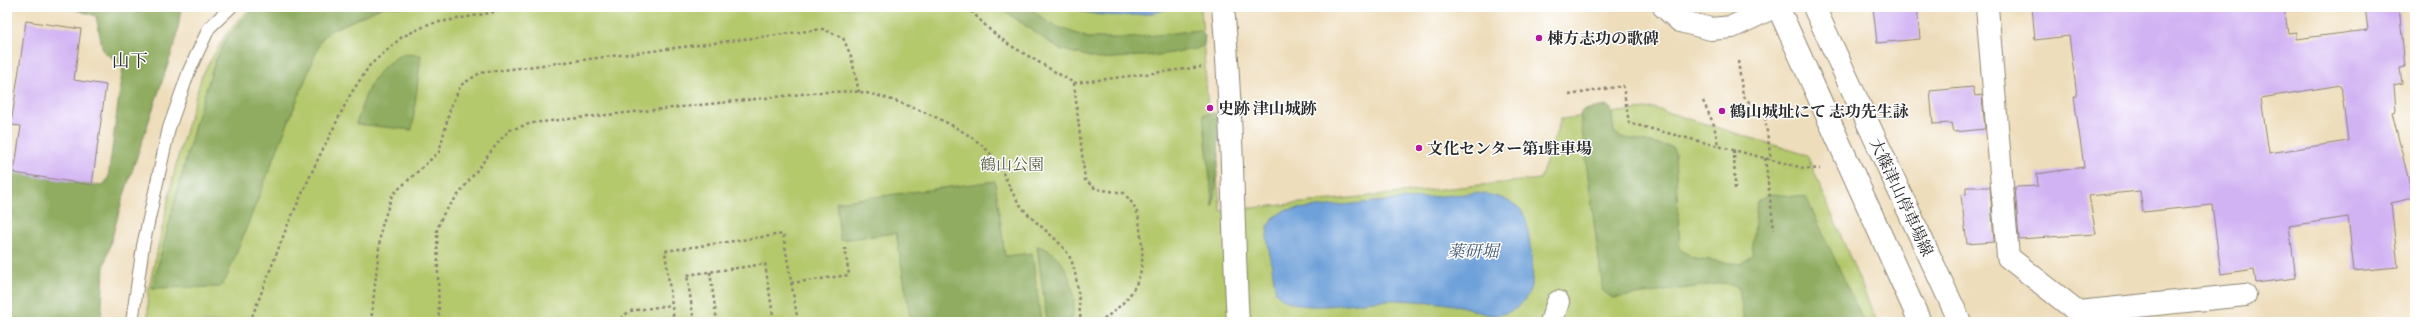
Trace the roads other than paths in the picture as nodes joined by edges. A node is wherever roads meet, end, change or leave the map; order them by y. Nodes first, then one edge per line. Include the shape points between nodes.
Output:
1 (231, 7) edge
2 (1223, 7) edge
3 (1664, 7) edge
4 (1774, 7) edge
5 (1778, 7) edge
6 (1814, 7) edge
7 (1987, 7) edge
8 (2245, 295) dead end
9 (2078, 317) edge
10 (132, 322) edge
11 (1238, 322) edge
12 (1920, 322) edge
13 (1960, 322) edge

1 - 10 lane via 209,28 189,71 169,128 143,246
2 - 11 street via 1232,112 1233,236
3 - 4 street via 1680,21 1711,28 1732,27
5 - 12 street
6 - 13 street, 大篠津山停車場線
7 - 9 street via 2008,258
8 - 9 street

